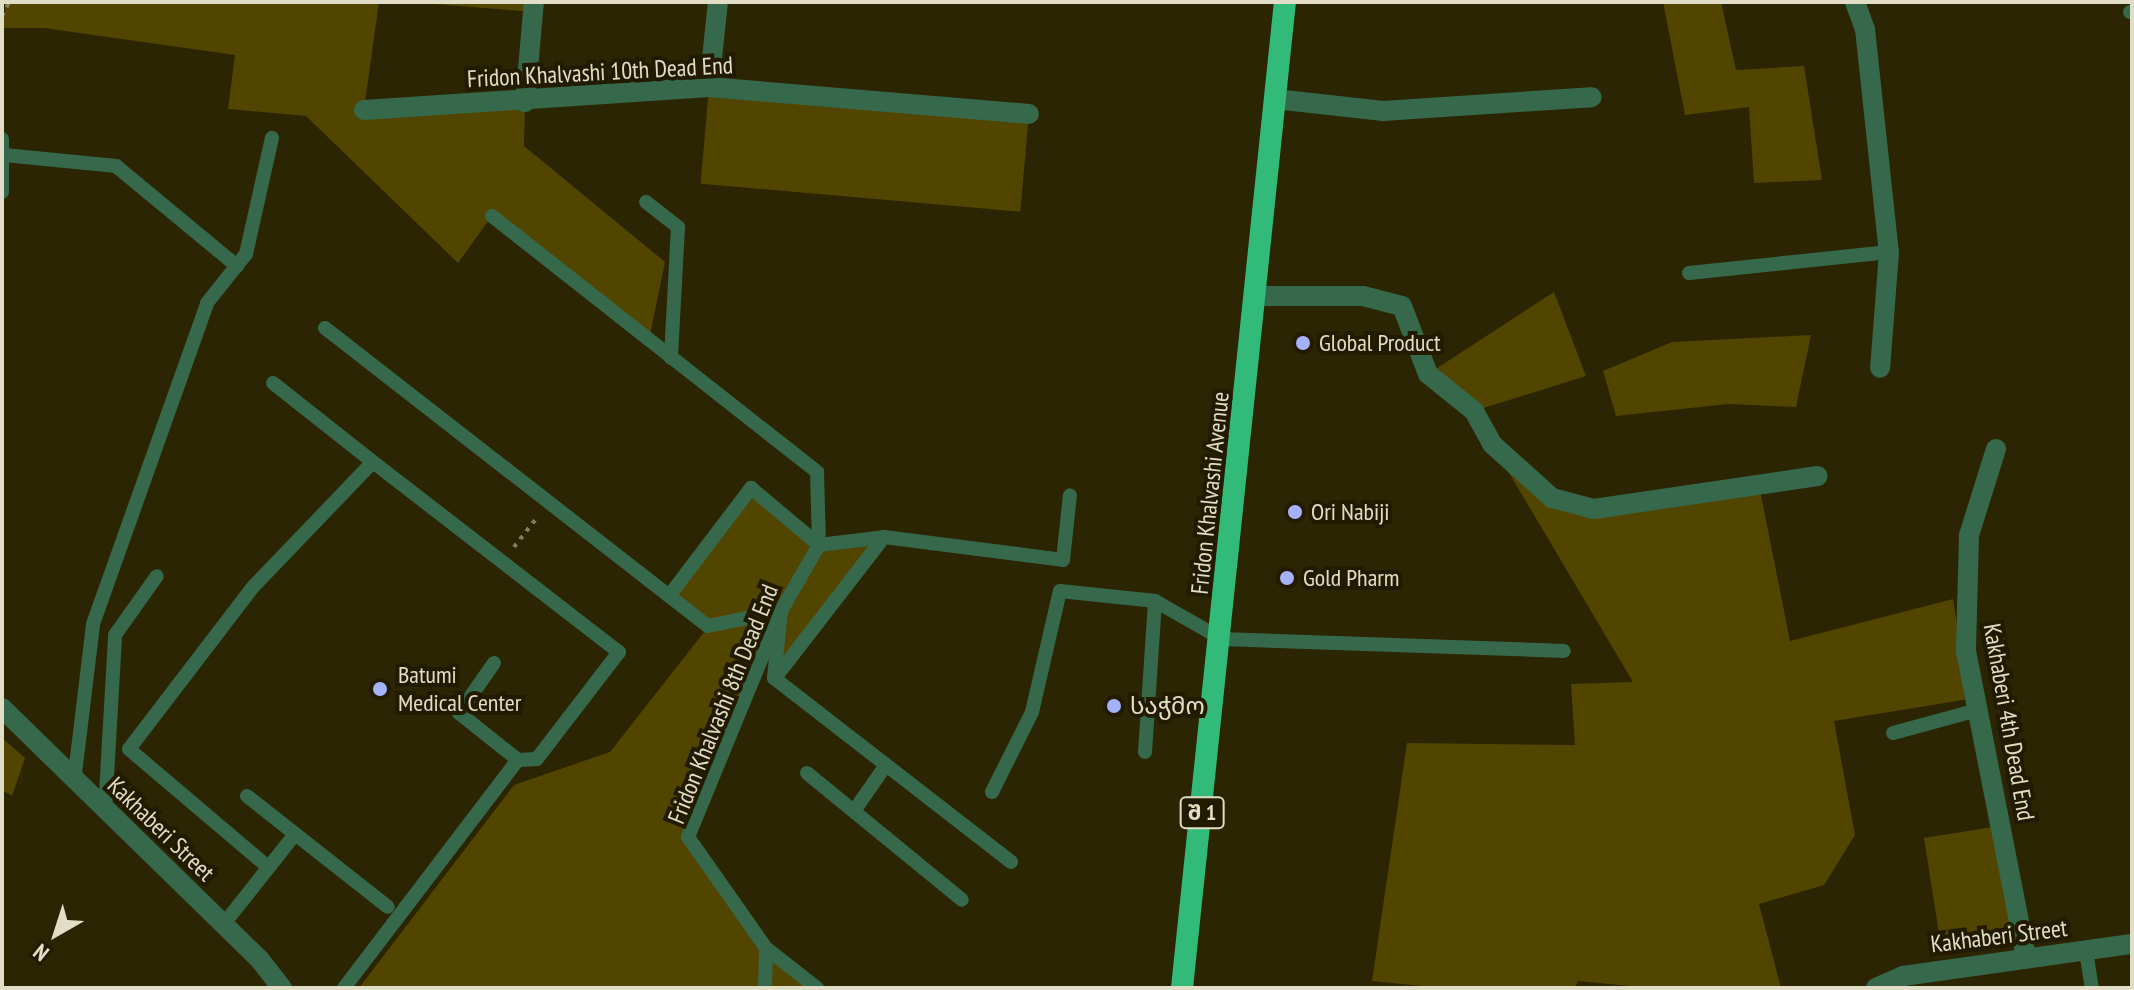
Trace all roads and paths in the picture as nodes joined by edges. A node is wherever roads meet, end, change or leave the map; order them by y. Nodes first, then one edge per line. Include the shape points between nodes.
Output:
1 (9, 2) edge
2 (534, 2) edge
3 (718, 2) edge
4 (1285, 2) edge
5 (1855, 2) edge
6 (2, 16) edge
7 (709, 87) junction
8 (1592, 97) dead end
9 (1275, 99) junction
10 (525, 102) junction
11 (364, 110) dead end
12 (1029, 114) dead end
13 (272, 138) dead end
14 (2, 139) edge
15 (4, 155) junction
16 (2, 192) edge
17 (646, 202) dead end
18 (492, 216) dead end
19 (1889, 252) junction
20 (237, 266) junction
21 (1689, 273) dead end
22 (1255, 296) junction
23 (325, 328) dead end
24 (671, 358) junction
25 (1880, 368) dead end
26 (273, 383) dead end
27 (1996, 449) dead end
28 (373, 462) junction
29 (1818, 476) dead end
30 (1070, 495) dead end
31 (549, 502) junction
32 (884, 537) junction
33 (819, 545) junction
34 (503, 562) junction
35 (157, 576) dead end
36 (669, 596) junction
37 (1155, 601) junction
38 (781, 611) junction
39 (1222, 639) junction
40 (1564, 651) dead end
41 (494, 663) dead end
42 (774, 678) junction
43 (2, 708) edge
44 (1978, 710) junction
45 (1893, 733) dead end
46 (1145, 752) dead end
47 (518, 760) junction
48 (886, 765) junction
49 (807, 773) dead end
50 (74, 782) junction
51 (992, 792) dead end
52 (247, 796) dead end
53 (105, 811) junction
54 (854, 811) junction
55 (295, 834) junction
56 (1011, 862) dead end
57 (268, 867) junction
58 (962, 900) dead end
59 (388, 907) dead end
60 (223, 925) junction
61 (2132, 944) edge
62 (766, 948) junction
63 (2086, 951) junction
64 (2026, 957) junction
65 (1904, 982) edge
66 (282, 988) edge
67 (344, 988) edge
68 (765, 988) edge
69 (817, 988) edge
70 (1182, 988) edge
71 (1876, 988) edge
72 (2092, 988) edge

1 - 6 path
2 - 10 street
3 - 7 street
4 - 9 highway, Fridon Khalvashi Avenue / შ 1
5 - 19 street via 1865,29
7 - 10 street, Fridon Khalvashi 10th Dead End
7 - 12 street, Fridon Khalvashi 10th Dead End
8 - 9 street via 1383,111
9 - 22 highway, Fridon Khalvashi Avenue / შ 1
10 - 11 street, Fridon Khalvashi 10th Dead End
13 - 20 lane via 246,254
14 - 15 lane
15 - 16 lane
15 - 20 lane via 116,166
17 - 24 lane via 678,227
18 - 24 lane
19 - 21 lane
19 - 25 street
20 - 50 lane via 207,303 93,624
22 - 29 street via 1363,296 1402,306 1428,374 1474,411 1492,444 1552,498 1594,509
22 - 39 highway, Fridon Khalvashi Avenue / შ 1
23 - 31 lane
24 - 33 lane via 817,472
26 - 28 lane
27 - 44 street, Kakhaberi 4th Dead End via 1969,535 1966,651
28 - 34 lane
28 - 57 lane via 253,587 129,749
30 - 32 lane via 1063,560
31 - 34 path
31 - 36 lane
32 - 33 lane
32 - 42 lane
33 - 36 lane via 751,488
33 - 38 lane, Fridon Khalvashi 8th Dead End
34 - 47 lane via 619,652 537,759
35 - 53 lane via 115,635
36 - 38 lane via 708,626
37 - 39 lane
37 - 46 lane
37 - 51 lane via 1060,591 1032,712
38 - 42 lane
38 - 62 lane, Fridon Khalvashi 8th Dead End via 688,837
39 - 40 lane
39 - 70 highway, Fridon Khalvashi Avenue / შ 1
41 - 47 lane via 459,713
42 - 48 lane
43 - 50 street, Kakhaberi Street
44 - 45 lane
44 - 64 street, Kakhaberi 4th Dead End
47 - 67 lane
48 - 54 lane
48 - 56 lane
49 - 54 lane
50 - 53 street, Kakhaberi Street
52 - 55 lane
53 - 60 street, Kakhaberi Street
54 - 58 lane
55 - 57 lane
55 - 59 lane
57 - 60 lane
60 - 66 street, Kakhaberi Street
61 - 63 street, Kakhaberi Street
62 - 68 lane
62 - 69 lane, Fridon Khalvashi 8th Dead End
63 - 64 street, Kakhaberi Street
63 - 72 lane
64 - 65 street, Kakhaberi Street
65 - 71 street, Kakhaberi Street

